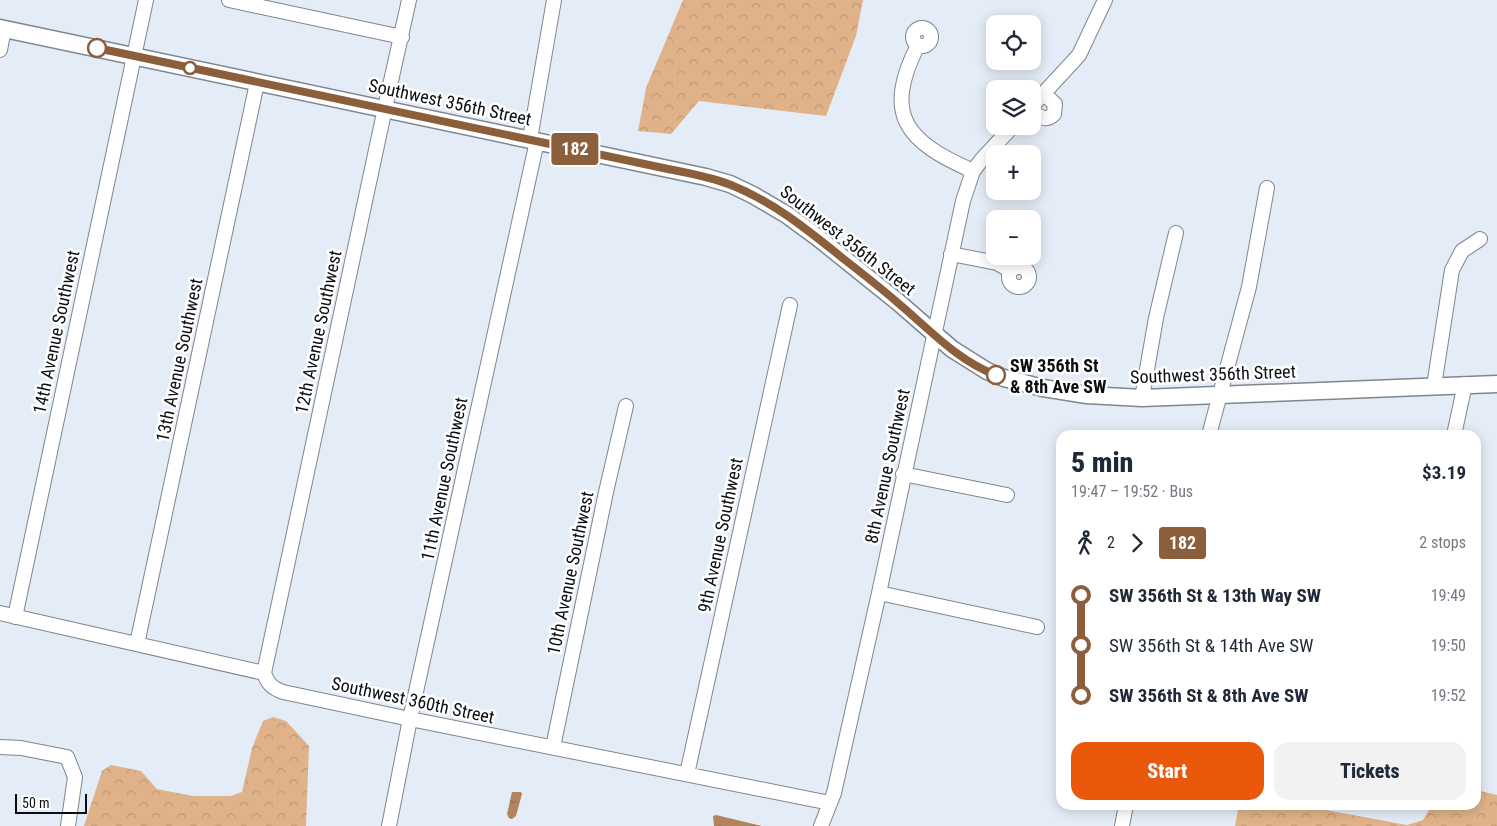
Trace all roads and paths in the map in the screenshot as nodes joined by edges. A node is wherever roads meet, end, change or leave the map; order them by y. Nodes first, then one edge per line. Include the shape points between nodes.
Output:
1 (146, 0) edge
2 (229, 0) edge
3 (409, 0) edge
4 (554, 0) edge
5 (1105, 0) edge
6 (2, 29) edge
7 (402, 37) junction
8 (918, 45) dead end
9 (0, 50) edge
10 (134, 56) junction
11 (258, 83) junction
12 (1044, 94) junction
13 (1041, 97) edge
14 (385, 108) junction
15 (1041, 116) edge
16 (1005, 135) edge
17 (533, 140) junction
18 (973, 171) junction
19 (1267, 188) dead end
20 (1176, 233) dead end
21 (1480, 239) dead end
22 (952, 254) junction
23 (1011, 271) dead end
24 (790, 304) dead end
25 (934, 335) junction
26 (1465, 384) junction
27 (1497, 384) edge
28 (1434, 386) junction
29 (1219, 394) junction
30 (1142, 398) junction
31 (626, 406) dead end
32 (1210, 430) edge
33 (1455, 430) edge
34 (904, 474) junction
35 (1006, 495) dead end
36 (879, 593) junction
37 (0, 613) edge
38 (15, 617) junction
39 (1037, 627) dead end
40 (137, 644) junction
41 (264, 673) junction
42 (410, 719) junction
43 (0, 747) edge
44 (553, 747) junction
45 (687, 774) junction
46 (830, 803) junction
47 (1125, 810) edge
48 (68, 826) edge
49 (389, 826) edge
50 (821, 826) edge
51 (1122, 826) edge

1 - 10 street, 14th Avenue Southwest
2 - 7 street
3 - 7 street, 12th Avenue Southwest
4 - 17 street, 11th Avenue Southwest
5 - 12 street via 1079,56
6 - 9 street
6 - 10 main road, Southwest 356th Street
7 - 14 street, 12th Avenue Southwest
8 - 18 street via 903,91 906,123 915,136 935,153
10 - 11 main road, Southwest 356th Street
10 - 38 street, 14th Avenue Southwest
11 - 14 main road, Southwest 356th Street
11 - 40 street, 13th Avenue Southwest
12 - 13 street
12 - 15 street via 1055,104 1054,114 1048,118
14 - 17 main road, Southwest 356th Street
14 - 41 street, 12th Avenue Southwest
16 - 18 street, 8th Avenue Southwest
17 - 25 main road, Southwest 356th Street via 706,177 753,194 817,237
17 - 42 street, 11th Avenue Southwest
18 - 22 street, 8th Avenue Southwest via 963,200
19 - 29 street via 1249,287
20 - 30 street
21 - 28 street via 1462,251 1452,270
22 - 23 street via 996,263
22 - 25 street, 8th Avenue Southwest
24 - 45 street, 9th Avenue Southwest
25 - 30 main road, Southwest 356th Street via 975,364 1004,378 1087,396
25 - 34 street, 8th Avenue Southwest
26 - 27 main road, Southwest 356th Street
26 - 28 main road, Southwest 356th Street
26 - 33 street
28 - 29 main road, Southwest 356th Street
29 - 30 main road, Southwest 356th Street
29 - 32 street
31 - 44 street, 10th Avenue Southwest
34 - 35 street
34 - 36 street, 8th Avenue Southwest
36 - 39 street
36 - 46 street, 8th Avenue Southwest
37 - 38 street
38 - 40 street
40 - 41 street
41 - 42 street, Southwest 360th Street via 274,688 283,692
42 - 44 street, Southwest 360th Street
42 - 49 street, 11th Avenue Southwest
43 - 48 street via 66,757 75,777
44 - 45 street, Southwest 360th Street
45 - 46 street, Southwest 360th Street
46 - 50 street, 8th Avenue Southwest
47 - 51 street

